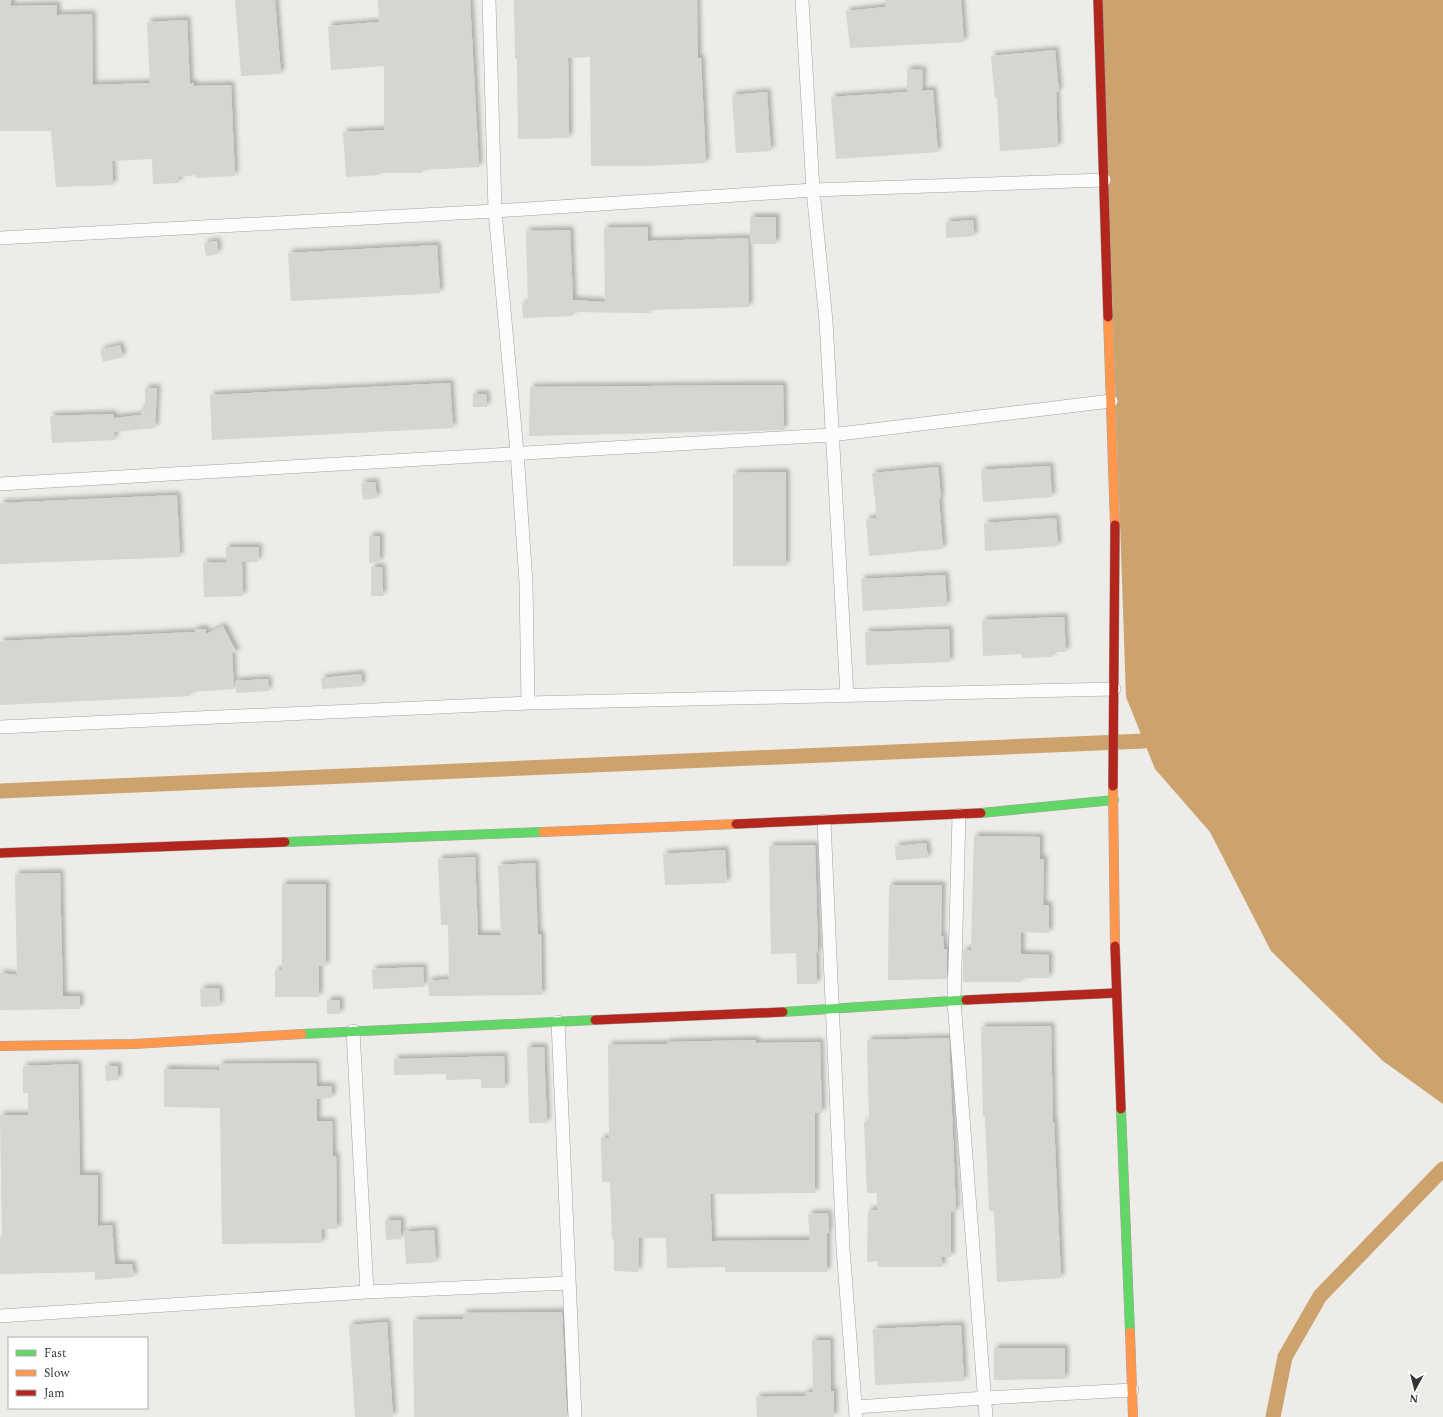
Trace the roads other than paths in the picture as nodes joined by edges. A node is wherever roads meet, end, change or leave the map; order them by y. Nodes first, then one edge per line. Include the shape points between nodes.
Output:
1 (489, 0) edge
2 (802, 0) edge
3 (1098, 0) edge
4 (1104, 180) junction
5 (813, 190) junction
6 (495, 211) junction
7 (0, 238) edge
8 (1111, 401) junction
9 (831, 435) junction
10 (517, 452) junction
11 (0, 484) edge
12 (1114, 689) junction
13 (847, 696) junction
14 (528, 703) junction
15 (0, 727) edge
16 (1114, 800) junction
17 (959, 814) junction
18 (824, 821) junction
19 (0, 853) edge
20 (1116, 993) junction
21 (954, 1001) junction
22 (833, 1010) junction
23 (558, 1022) junction
24 (353, 1031) junction
25 (0, 1046) edge
26 (570, 1283) junction
27 (367, 1292) junction
28 (0, 1316) edge
29 (1132, 1390) junction
30 (985, 1398) junction
31 (856, 1412) edge
32 (575, 1417) edge
33 (986, 1417) edge
34 (1133, 1417) edge

1 - 6 street
2 - 5 street
3 - 4 street
4 - 5 street
4 - 8 street
5 - 6 street
5 - 9 street via 826,321
6 - 7 street
6 - 10 street
8 - 9 street
8 - 12 street via 1115,524
9 - 10 street
9 - 13 street
10 - 11 street
10 - 14 street via 528,617
12 - 13 street
12 - 16 street
13 - 14 street
14 - 15 street
16 - 17 street
16 - 20 street
17 - 18 street
17 - 21 street
18 - 19 street
18 - 22 street
20 - 21 street
20 - 29 street
21 - 22 street
21 - 30 street
22 - 23 street
22 - 31 street via 843,1248
23 - 24 street
23 - 26 street
24 - 25 street via 134,1044
24 - 27 street
26 - 27 street
26 - 32 street
27 - 28 street
29 - 30 street
29 - 34 street
30 - 31 street
30 - 33 street

